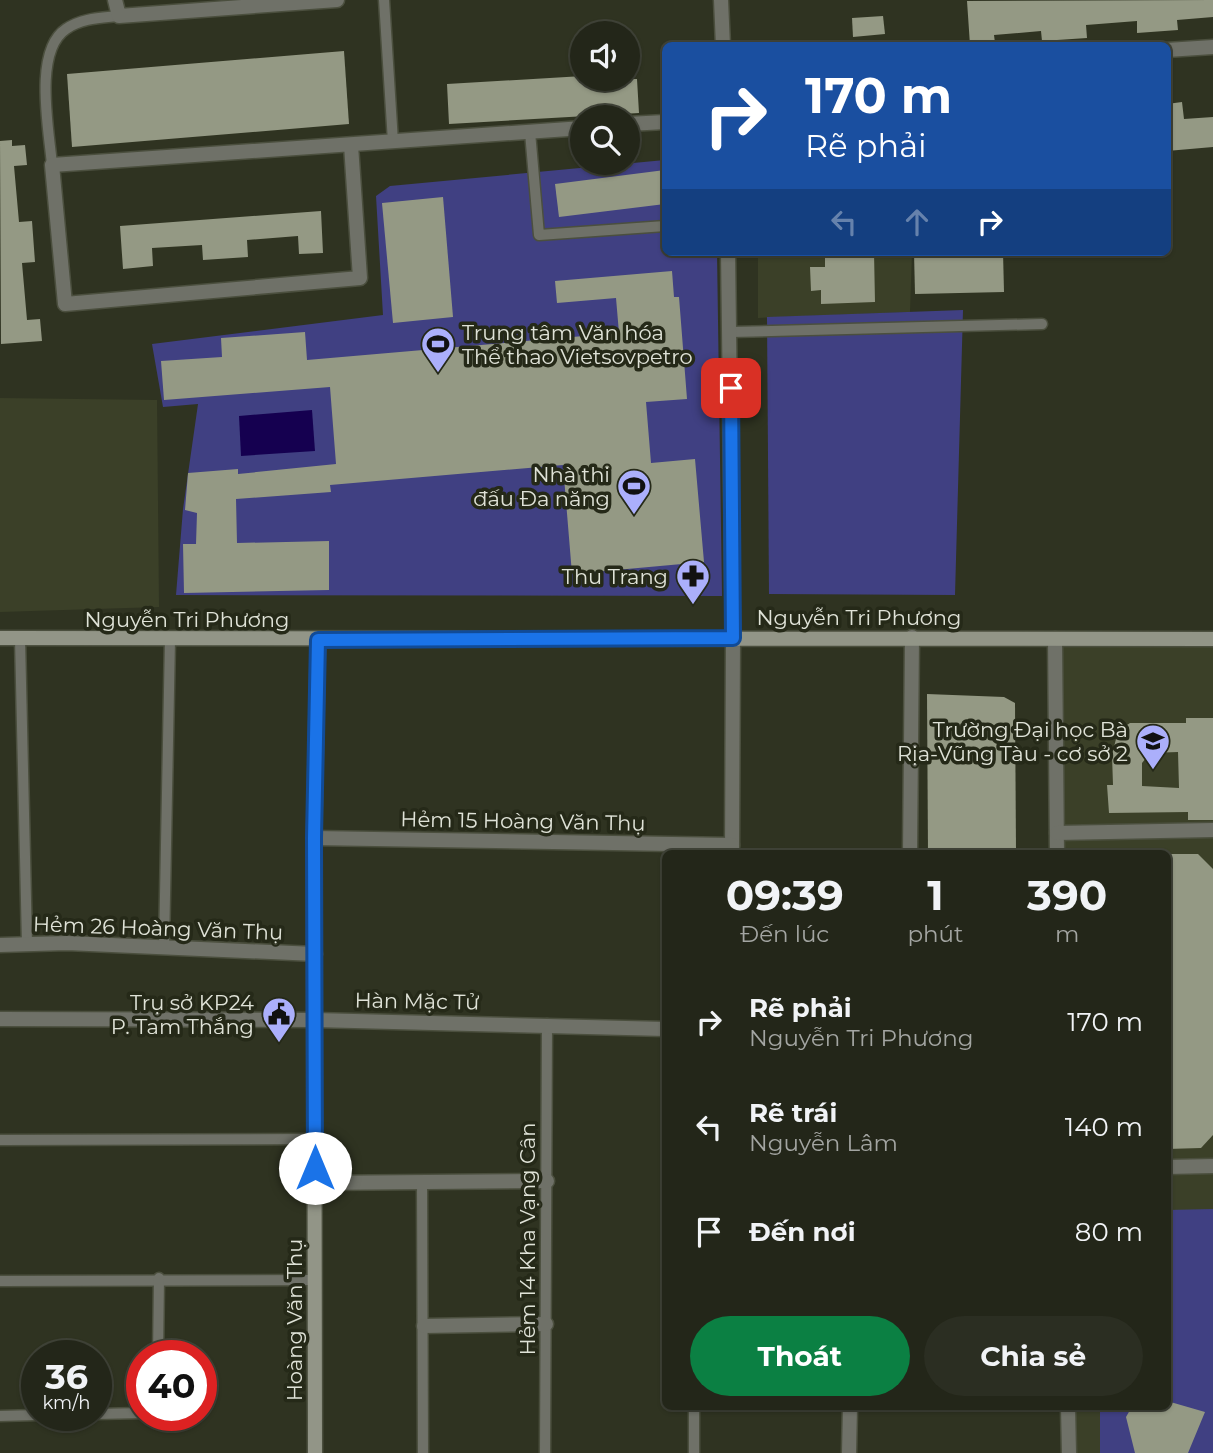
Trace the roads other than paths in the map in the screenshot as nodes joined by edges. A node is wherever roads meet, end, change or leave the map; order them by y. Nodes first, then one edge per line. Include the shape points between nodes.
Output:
1 (115, 0) edge
2 (337, 0) edge
3 (384, 0) edge
4 (721, 0) edge
5 (119, 16) junction
6 (723, 42) edge
7 (1213, 47) edge
8 (1171, 50) edge
9 (662, 122) edge
10 (640, 123) edge
11 (570, 129) edge
12 (530, 132) junction
13 (393, 142) junction
14 (351, 145) junction
15 (52, 165) junction
16 (662, 226) edge
17 (728, 256) edge
18 (1042, 324) dead end
19 (731, 332) junction
20 (0, 638) edge
21 (733, 638) junction
22 (912, 638) junction
23 (20, 639) junction
24 (170, 639) junction
25 (1055, 639) junction
26 (1213, 639) edge
27 (318, 640) junction
28 (1213, 830) edge
29 (1057, 833) junction
30 (314, 838) junction
31 (732, 849) edge
32 (910, 850) edge
33 (1057, 850) edge
34 (27, 944) junction
35 (0, 945) edge
36 (164, 947) junction
37 (315, 954) junction
38 (0, 1019) edge
39 (315, 1020) junction
40 (547, 1024) junction
41 (662, 1029) edge
42 (315, 1139) junction
43 (0, 1140) edge
44 (1213, 1166) edge
45 (1171, 1167) edge
46 (547, 1181) junction
47 (422, 1182) junction
48 (315, 1183) junction
49 (159, 1278) dead end
50 (0, 1280) edge
51 (315, 1280) junction
52 (546, 1324) junction
53 (424, 1326) junction
54 (158, 1340) edge
55 (694, 1410) edge
56 (850, 1410) edge
57 (1068, 1410) edge
58 (21, 1415) edge
59 (0, 1416) edge
60 (315, 1453) edge
61 (423, 1453) edge
62 (545, 1453) edge
63 (694, 1453) edge
64 (849, 1453) edge
65 (1069, 1453) edge

1 - 5 street
2 - 5 street
3 - 13 lane
4 - 6 street
5 - 15 lane via 85,20 64,30 51,50 46,69
7 - 8 street
9 - 10 street
11 - 12 street
12 - 13 street
12 - 16 lane via 539,235
13 - 14 street
14 - 15 street
14 - 15 street via 360,278 65,304
17 - 19 street
18 - 19 lane
19 - 21 street
20 - 23 street, Nguyễn Tri Phương
21 - 22 street, Nguyễn Tri Phương
21 - 27 street, Nguyễn Tri Phương
21 - 31 street
22 - 25 street, Nguyễn Tri Phương
22 - 32 street
23 - 24 street, Nguyễn Tri Phương
23 - 34 lane
24 - 27 street, Nguyễn Tri Phương
24 - 36 lane
25 - 26 street, Nguyễn Tri Phương
25 - 29 street
27 - 30 street, Hoàng Văn Thụ
28 - 29 street
29 - 33 street
30 - 31 street, Hẻm 15 Hoàng Văn Thụ
30 - 37 street, Hoàng Văn Thụ
34 - 35 street, Hẻm 26 Hoàng Văn Thụ
34 - 36 street, Hẻm 26 Hoàng Văn Thụ
36 - 37 street, Hẻm 26 Hoàng Văn Thụ
37 - 39 street, Hoàng Văn Thụ
38 - 39 street, Hàn Mặc Tử
39 - 40 street, Hàn Mặc Tử
39 - 42 street, Hoàng Văn Thụ
40 - 41 street, Hàn Mặc Tử
40 - 46 lane, Hẻm 14 Kha Vạng Cân
42 - 43 lane
42 - 48 street, Hoàng Văn Thụ
44 - 45 street
46 - 47 street
46 - 52 lane, Hẻm 14 Kha Vạng Cân
47 - 48 street
47 - 53 lane
48 - 51 street, Hoàng Văn Thụ
49 - 54 lane
50 - 51 lane
51 - 60 street, Hoàng Văn Thụ
52 - 53 street
52 - 62 lane, Hẻm 14 Kha Vạng Cân
53 - 61 lane
55 - 63 lane
56 - 64 street
57 - 65 street
58 - 59 lane

